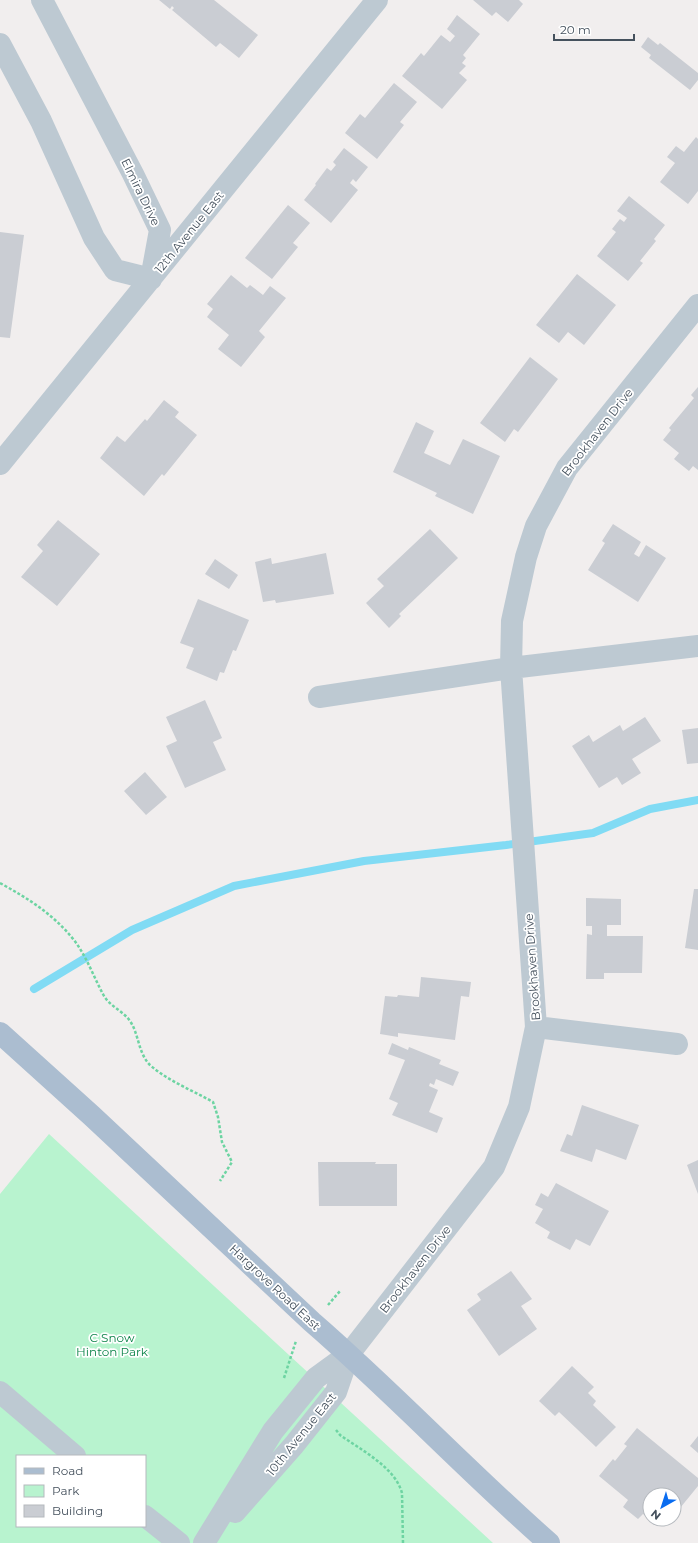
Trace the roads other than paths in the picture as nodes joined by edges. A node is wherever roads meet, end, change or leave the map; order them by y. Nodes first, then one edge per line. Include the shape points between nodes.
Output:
1 (42, 0) edge
2 (377, 0) edge
3 (0, 44) edge
4 (151, 279) junction
5 (698, 305) edge
6 (0, 464) edge
7 (698, 646) edge
8 (511, 668) junction
9 (319, 696) dead end
10 (536, 1027) junction
11 (0, 1033) edge
12 (677, 1044) dead end
13 (349, 1354) junction
14 (0, 1392) edge
15 (75, 1455) edge
16 (146, 1517) edge
17 (179, 1543) edge
18 (204, 1543) edge
19 (208, 1543) edge
20 (549, 1543) edge

1 - 4 street, Elmira Drive via 134,174 160,230
2 - 4 street, 12th Avenue East
3 - 4 street via 41,121 94,238 115,270
4 - 6 street, 12th Avenue East
5 - 8 street, Brookhaven Drive via 567,468 536,526 526,557 512,621
7 - 8 street
8 - 9 street
8 - 10 street, Brookhaven Drive
10 - 12 street
10 - 13 street, Brookhaven Drive via 519,1107 494,1167
11 - 13 main road, Hargrove Road East
13 - 18 street, 10th Avenue East via 316,1378 273,1431
13 - 19 street, 10th Avenue East via 336,1392 294,1445
13 - 20 main road, Hargrove Road East
14 - 15 street
16 - 17 street

